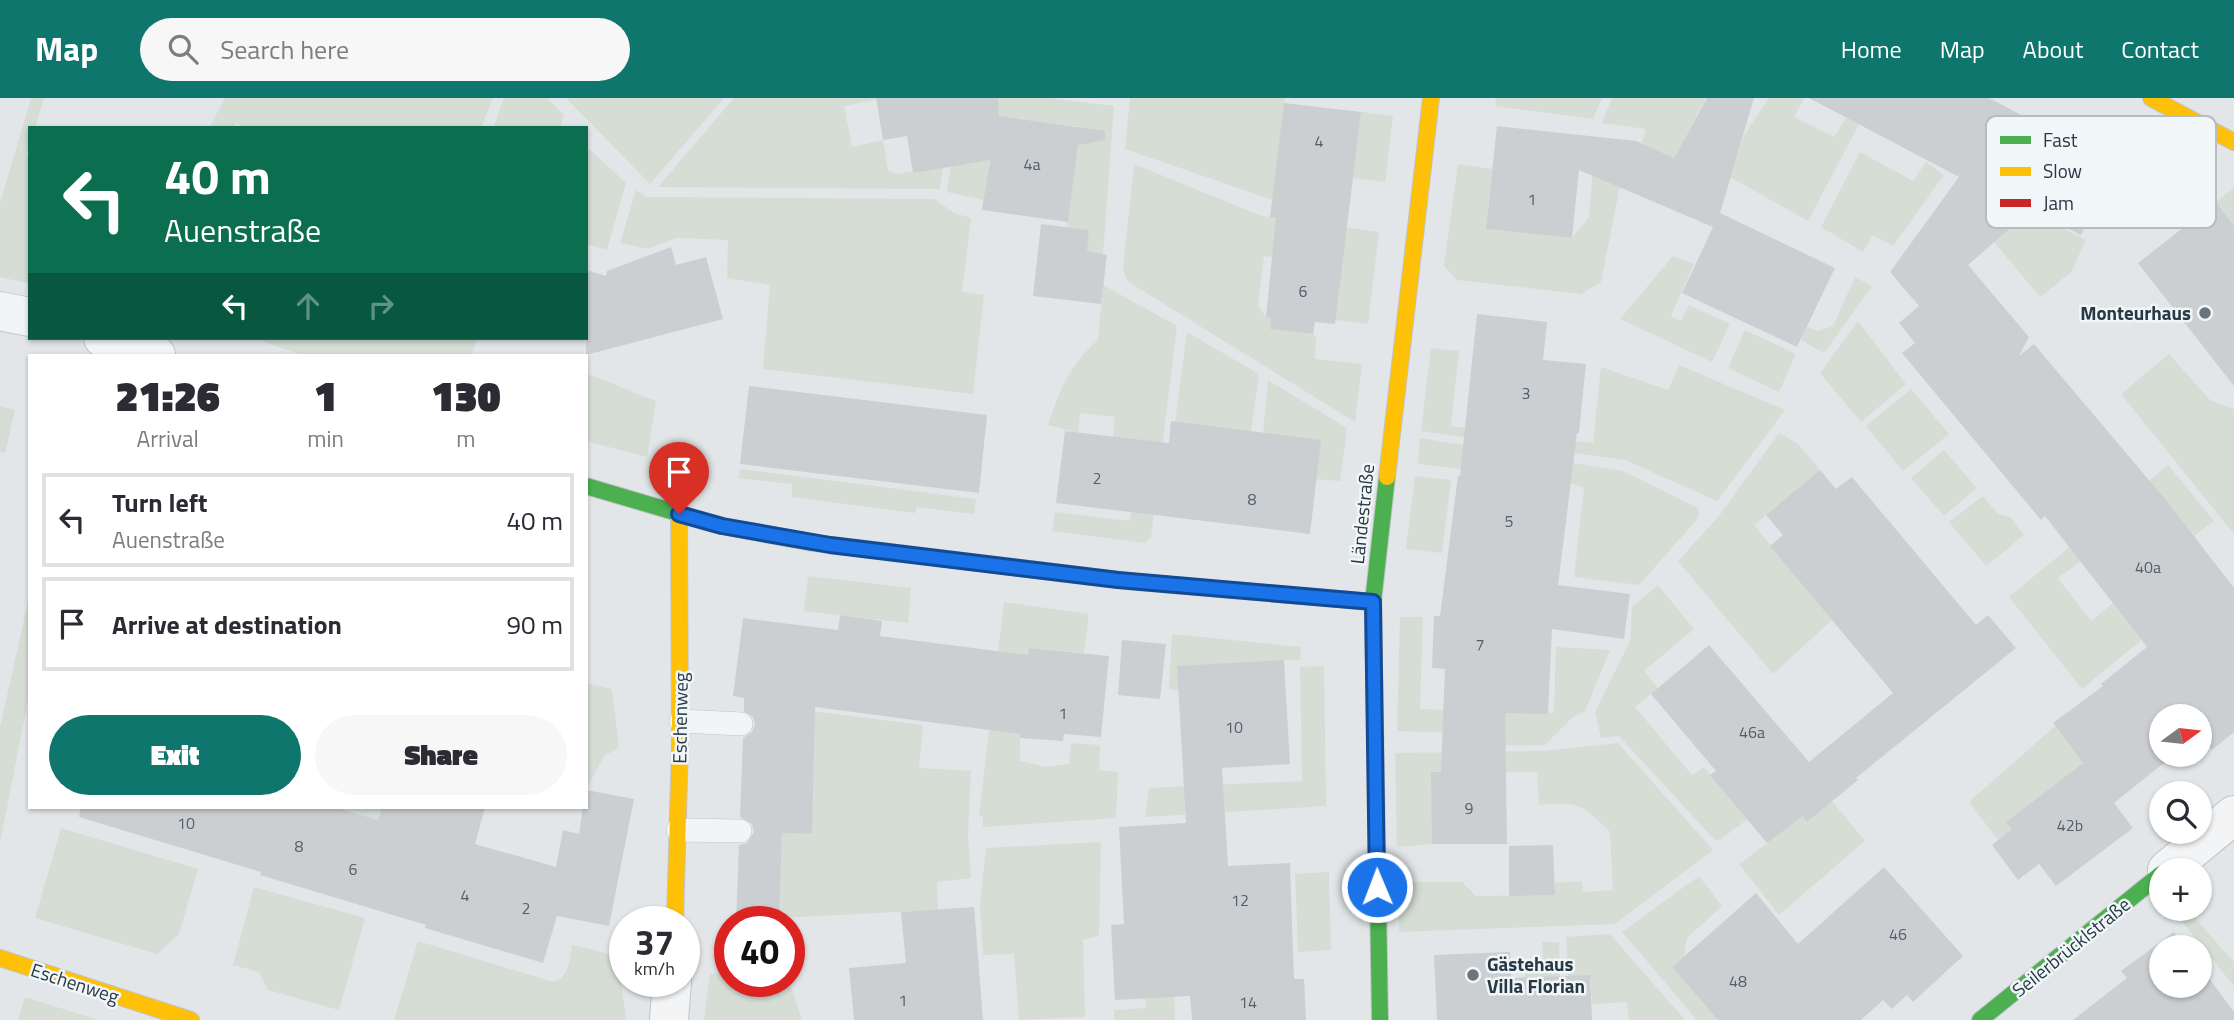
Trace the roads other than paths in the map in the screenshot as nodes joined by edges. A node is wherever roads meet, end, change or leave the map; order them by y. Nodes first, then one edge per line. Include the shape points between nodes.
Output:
1 (1431, 98) edge
2 (2151, 98) edge
3 (2185, 116) edge
4 (2216, 132) edge
5 (2234, 142) edge
6 (0, 311) edge
7 (28, 317) edge
8 (109, 340) edge
9 (153, 354) edge
10 (588, 487) edge
11 (679, 514) junction
12 (1373, 602) junction
13 (681, 721) junction
14 (741, 724) dead end
15 (2234, 815) edge
16 (678, 831) junction
17 (740, 831) dead end
18 (2182, 858) edge
19 (2149, 884) edge
20 (676, 906) edge
21 (0, 958) edge
22 (671, 997) edge
23 (191, 1020) edge
24 (669, 1020) edge
25 (1380, 1020) edge
26 (1980, 1020) edge

1 - 12 street, Ländestraße
2 - 3 street
4 - 5 street
6 - 7 street
8 - 9 street
10 - 11 street
11 - 12 street via 833,545 1112,579
11 - 13 street, Eschenweg
12 - 25 street, Ländestraße
13 - 14 lane
13 - 16 street, Eschenweg
15 - 18 street
16 - 17 lane
16 - 20 street, Eschenweg
19 - 26 street, Seilerbrücklstraße
21 - 23 street, Eschenweg
22 - 24 street

